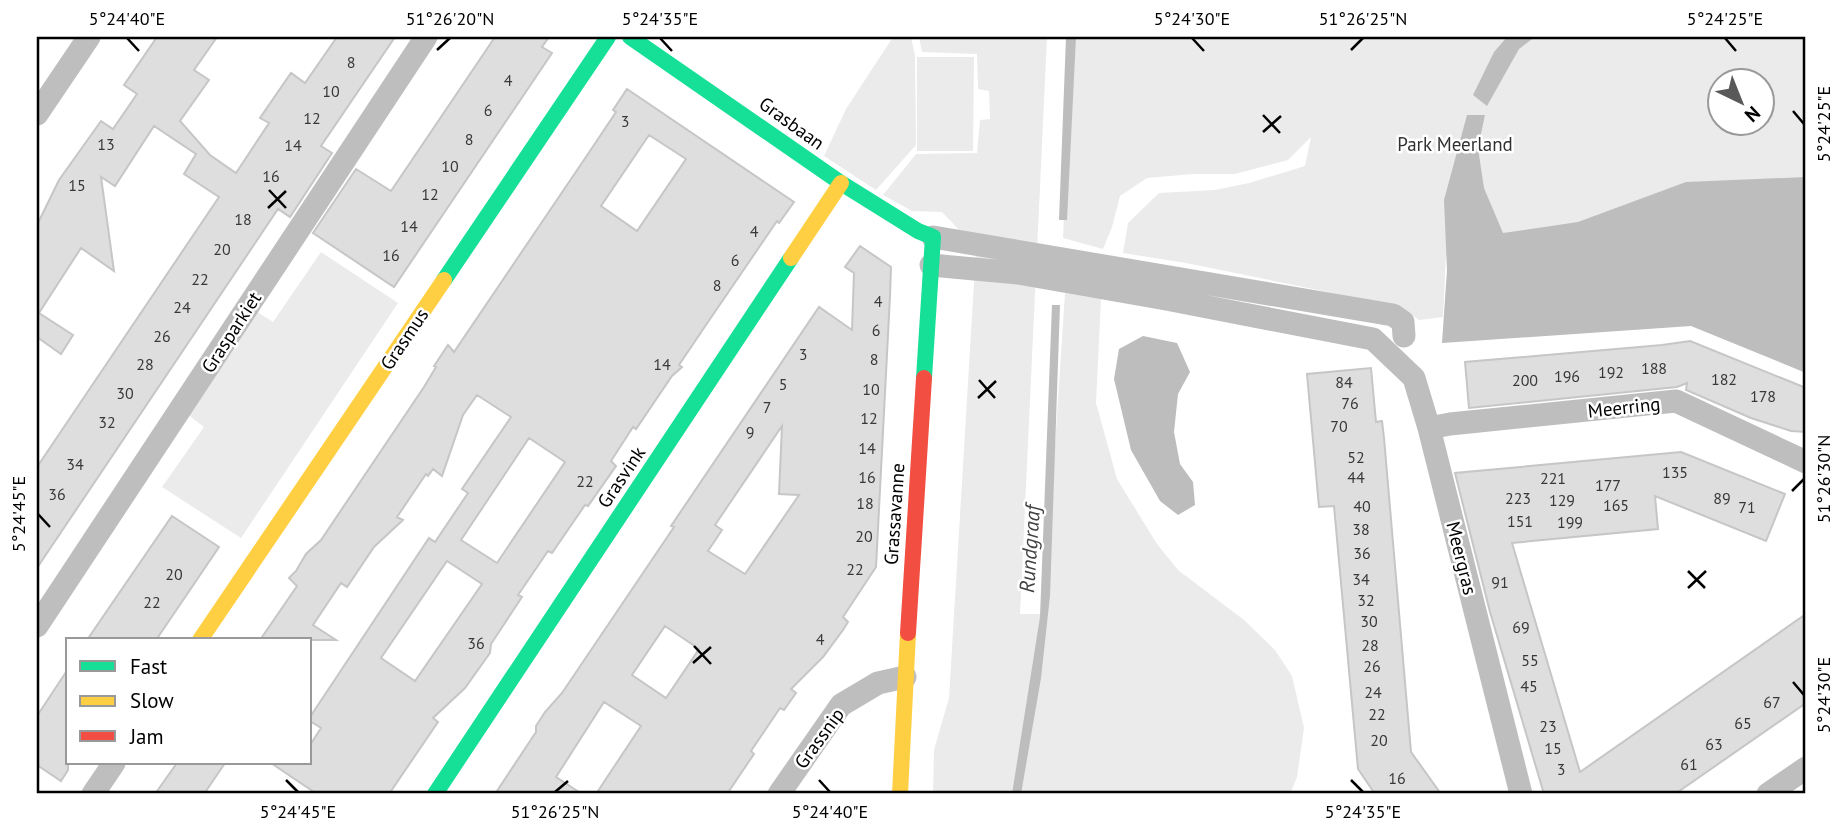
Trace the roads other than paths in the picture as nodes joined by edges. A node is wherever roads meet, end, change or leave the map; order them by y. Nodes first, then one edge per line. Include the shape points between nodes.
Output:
1 (89, 37) edge
2 (426, 37) edge
3 (608, 37) edge
4 (630, 37) edge
5 (37, 114) edge
6 (841, 183) junction
7 (933, 237) junction
8 (931, 265) junction
9 (1404, 336) dead end
10 (1430, 428) junction
11 (1806, 461) edge
12 (37, 626) edge
13 (201, 638) edge
14 (905, 677) junction
15 (113, 764) edge
16 (1806, 768) edge
17 (93, 794) edge
18 (435, 794) edge
19 (779, 794) edge
20 (900, 794) edge
21 (1521, 794) edge
22 (1768, 794) edge

1 - 5 street
2 - 12 street, Grasparkiet
3 - 13 street, Grasmus
4 - 6 street, Grasbaan
6 - 7 street, Grasbaan
6 - 18 street, Grasvink
7 - 8 street, Grassavanne
7 - 9 street via 1393,315 1403,322
8 - 10 street, Meergras via 1018,273 1373,339 1414,378
8 - 14 street, Grassavanne
10 - 11 street, Meerring via 1676,401
10 - 21 street, Meergras
14 - 19 street, Grassnip via 878,683 841,705
14 - 20 street, Grassavanne
15 - 17 street
16 - 22 street

